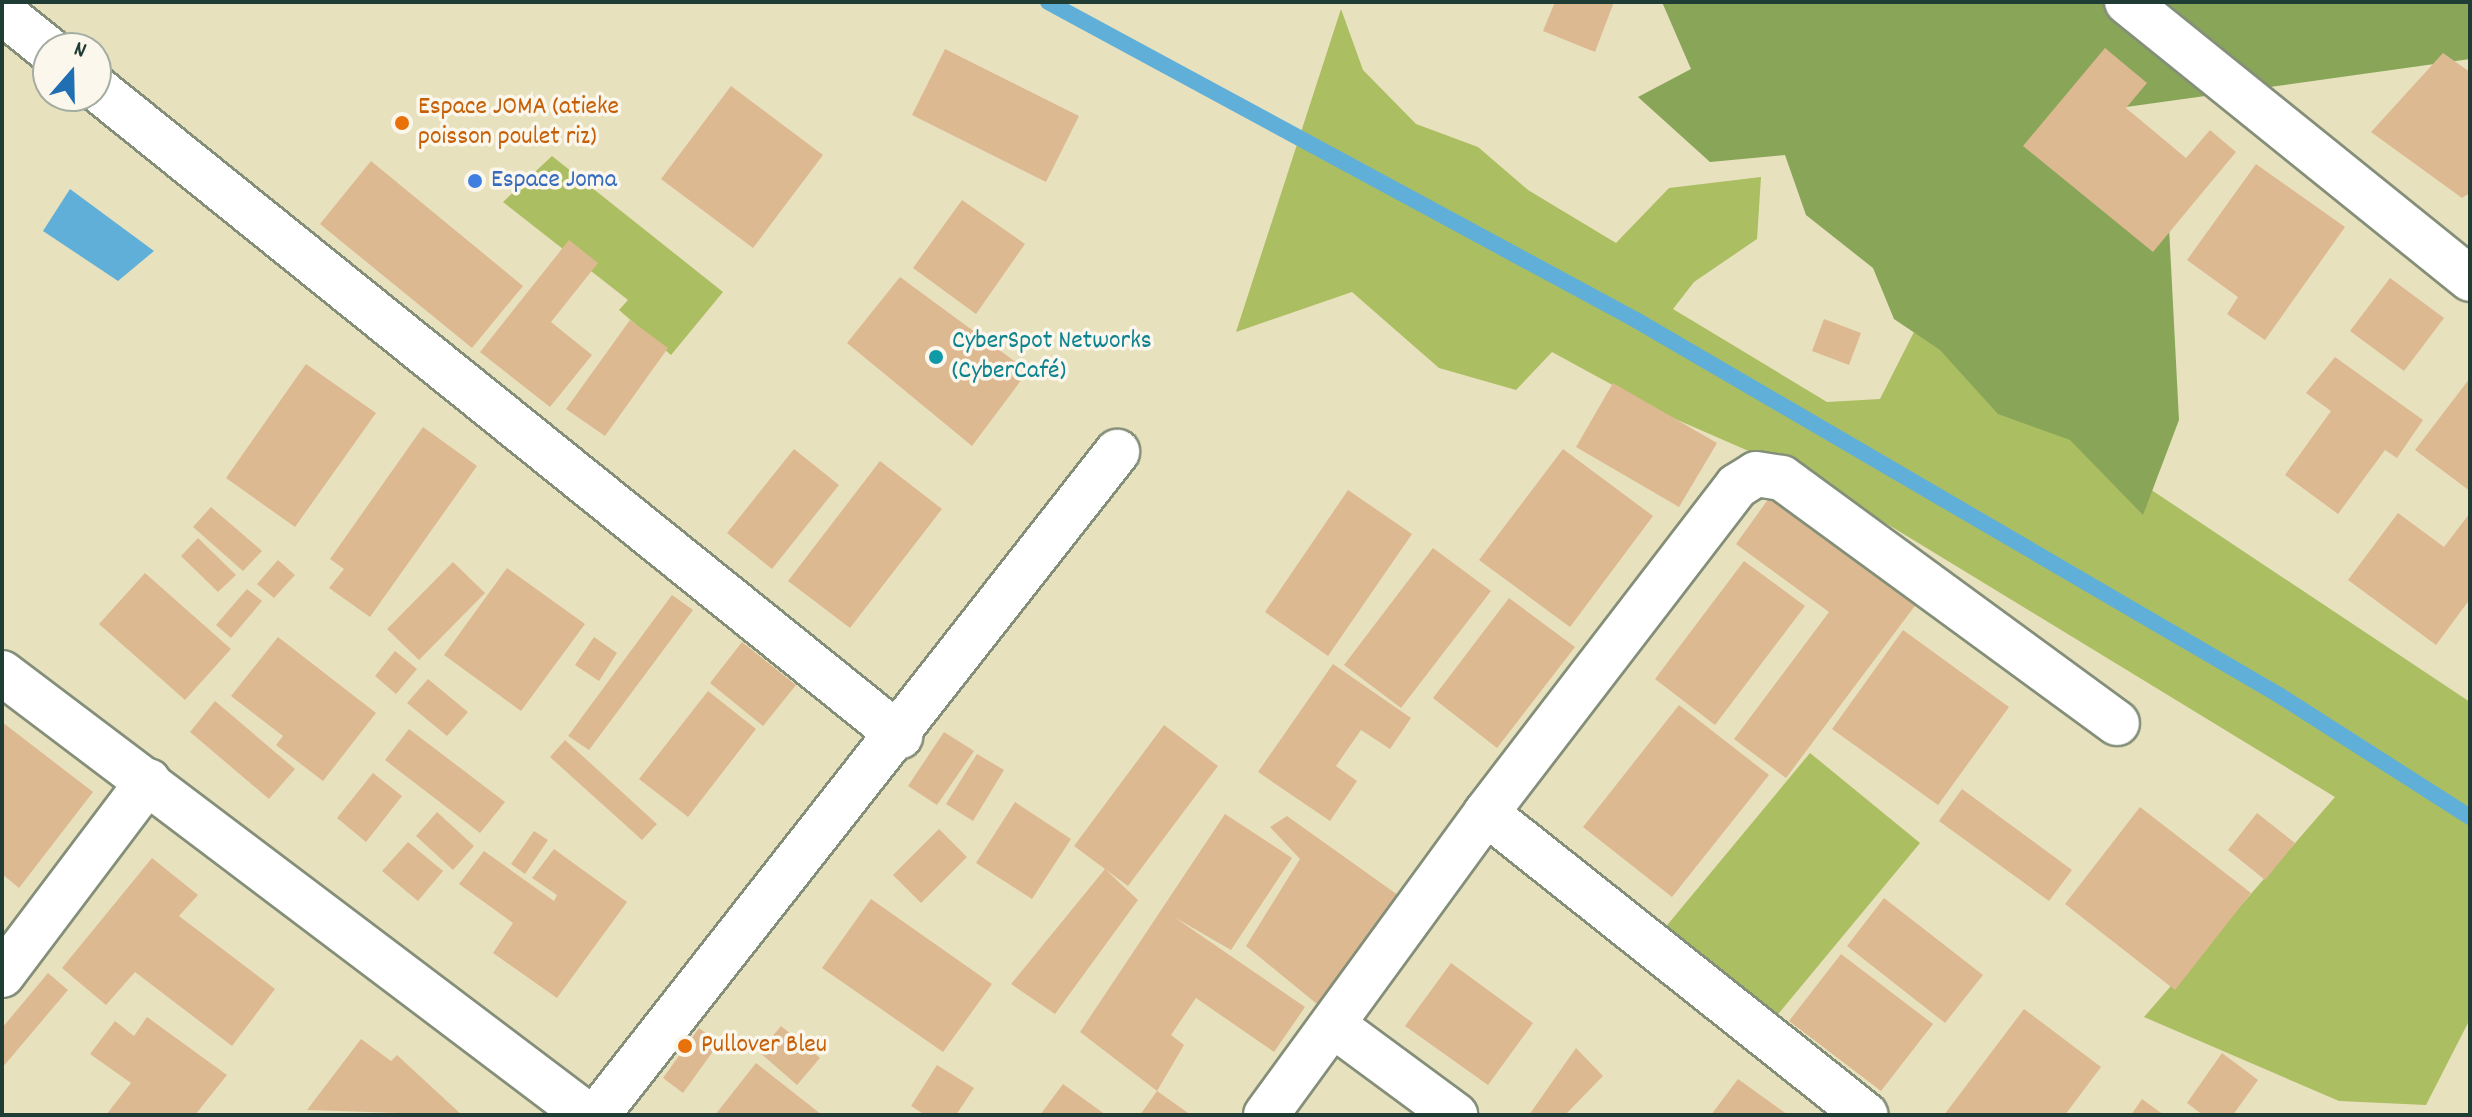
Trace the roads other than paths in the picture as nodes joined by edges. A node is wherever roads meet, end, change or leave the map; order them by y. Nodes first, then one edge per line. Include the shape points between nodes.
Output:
1 (2127, 2) edge
2 (2, 12) edge
3 (32, 36) edge
4 (112, 101) edge
5 (2470, 279) edge
6 (1117, 452) dead end
7 (2, 673) edge
8 (2117, 723) dead end
9 (900, 736) junction
10 (148, 781) junction
11 (1486, 813) junction
12 (2, 975) edge
13 (1333, 1025) junction
14 (587, 1115) edge
15 (597, 1115) edge
16 (1266, 1115) edge
17 (1455, 1115) edge
18 (1866, 1115) edge

1 - 5 street
2 - 3 street
4 - 9 street
6 - 9 street
7 - 10 street
8 - 11 street via 1782,478 1756,474 1737,486
9 - 15 street
10 - 12 street
10 - 14 street
11 - 13 street
11 - 18 street
13 - 16 street
13 - 17 street

